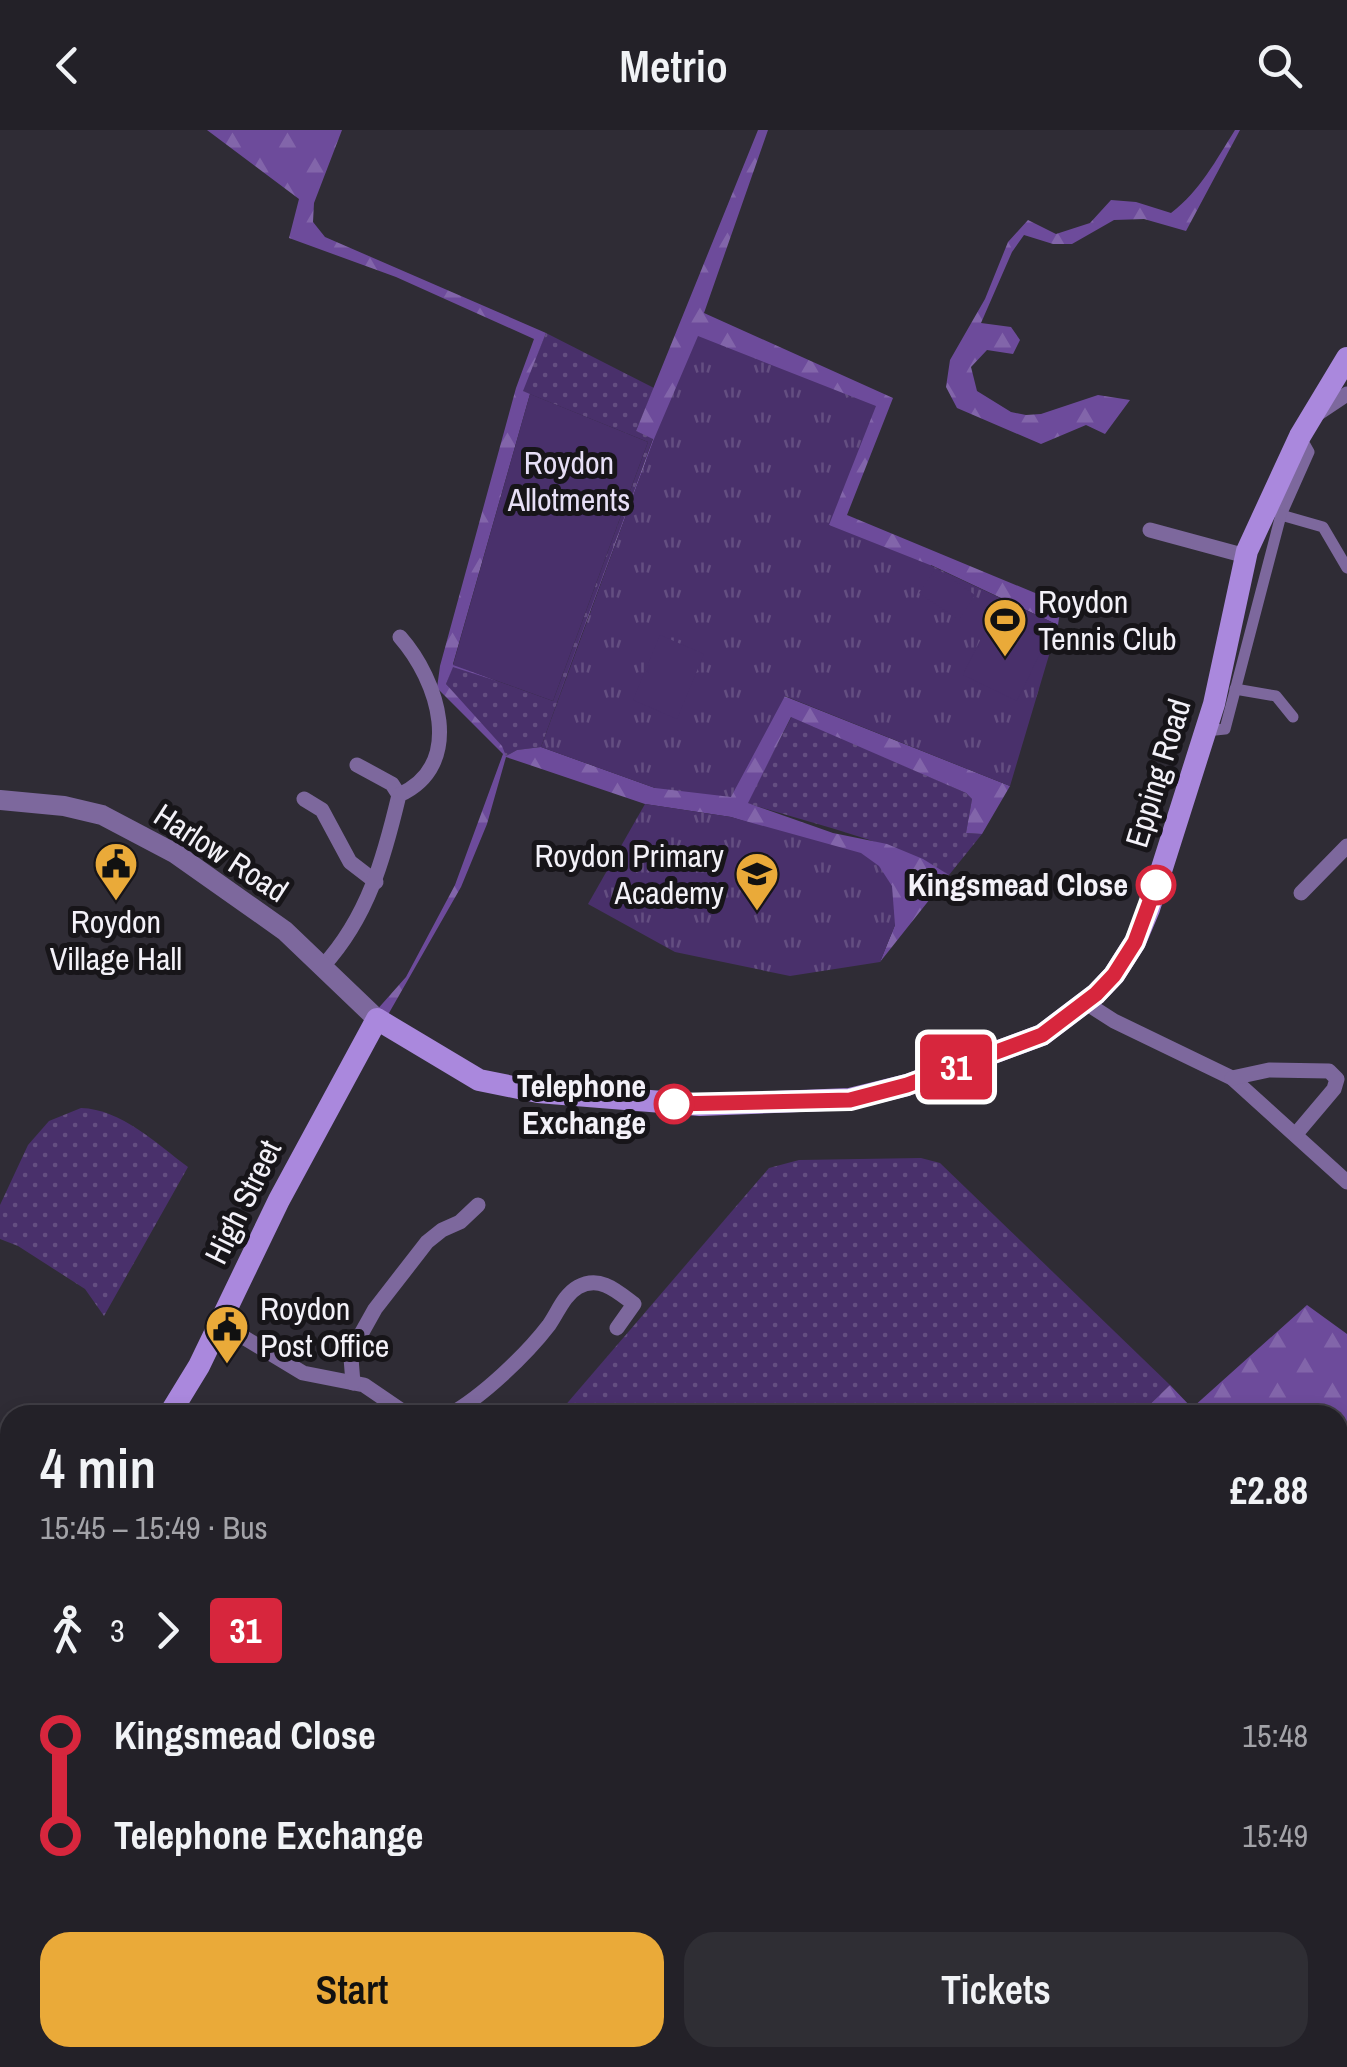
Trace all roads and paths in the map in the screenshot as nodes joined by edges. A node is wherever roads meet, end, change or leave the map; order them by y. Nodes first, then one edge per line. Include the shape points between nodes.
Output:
1 (1347, 358) edge
2 (1347, 394) edge
3 (1315, 416) junction
4 (1300, 436) junction
5 (1281, 514) junction
6 (1150, 530) dead end
7 (1246, 556) junction
8 (1347, 568) edge
9 (400, 638) dead end
10 (1235, 690) junction
11 (1293, 718) dead end
12 (1206, 732) junction
13 (357, 764) dead end
14 (399, 795) junction
15 (304, 799) dead end
16 (0, 800) edge
17 (1347, 846) edge
18 (376, 882) junction
19 (1301, 893) dead end
20 (323, 966) junction
21 (1086, 1002) junction
22 (377, 1019) junction
23 (1232, 1078) junction
24 (1296, 1134) junction
25 (1347, 1182) edge
26 (478, 1206) dead end
27 (220, 1324) junction
28 (617, 1328) dead end
29 (353, 1382) junction
30 (175, 1405) edge
31 (393, 1405) edge
32 (462, 1405) edge

1 - 3 main road, Epping Road
2 - 3 street
3 - 4 main road, Epping Road
4 - 5 street via 1309,452
4 - 7 main road, Epping Road
5 - 8 street via 1323,526
5 - 10 street
6 - 7 street
7 - 12 main road, Epping Road
9 - 14 street via 436,698 440,746 414,788
10 - 11 street via 1276,696
10 - 12 street via 1225,730
12 - 21 main road, Epping Road via 1135,942
13 - 14 street
14 - 18 street
15 - 18 street via 322,810 350,862
16 - 20 street, Harlow Road via 102,815 203,871
17 - 19 street
18 - 20 street via 348,936
20 - 22 street, Harlow Road
21 - 22 main road, Epping Road via 1042,1035 907,1085 850,1100 768,1104 674,1104 509,1087 453,1067
21 - 23 street
22 - 27 main road, High Street
23 - 24 street
23 - 24 street via 1329,1070 1338,1079 1334,1089
24 - 25 street
26 - 29 street via 427,1242 375,1309 356,1343
27 - 29 street via 304,1373
27 - 30 main road, High Street
28 - 32 street via 634,1304 599,1282 580,1286 504,1372
29 - 31 street

